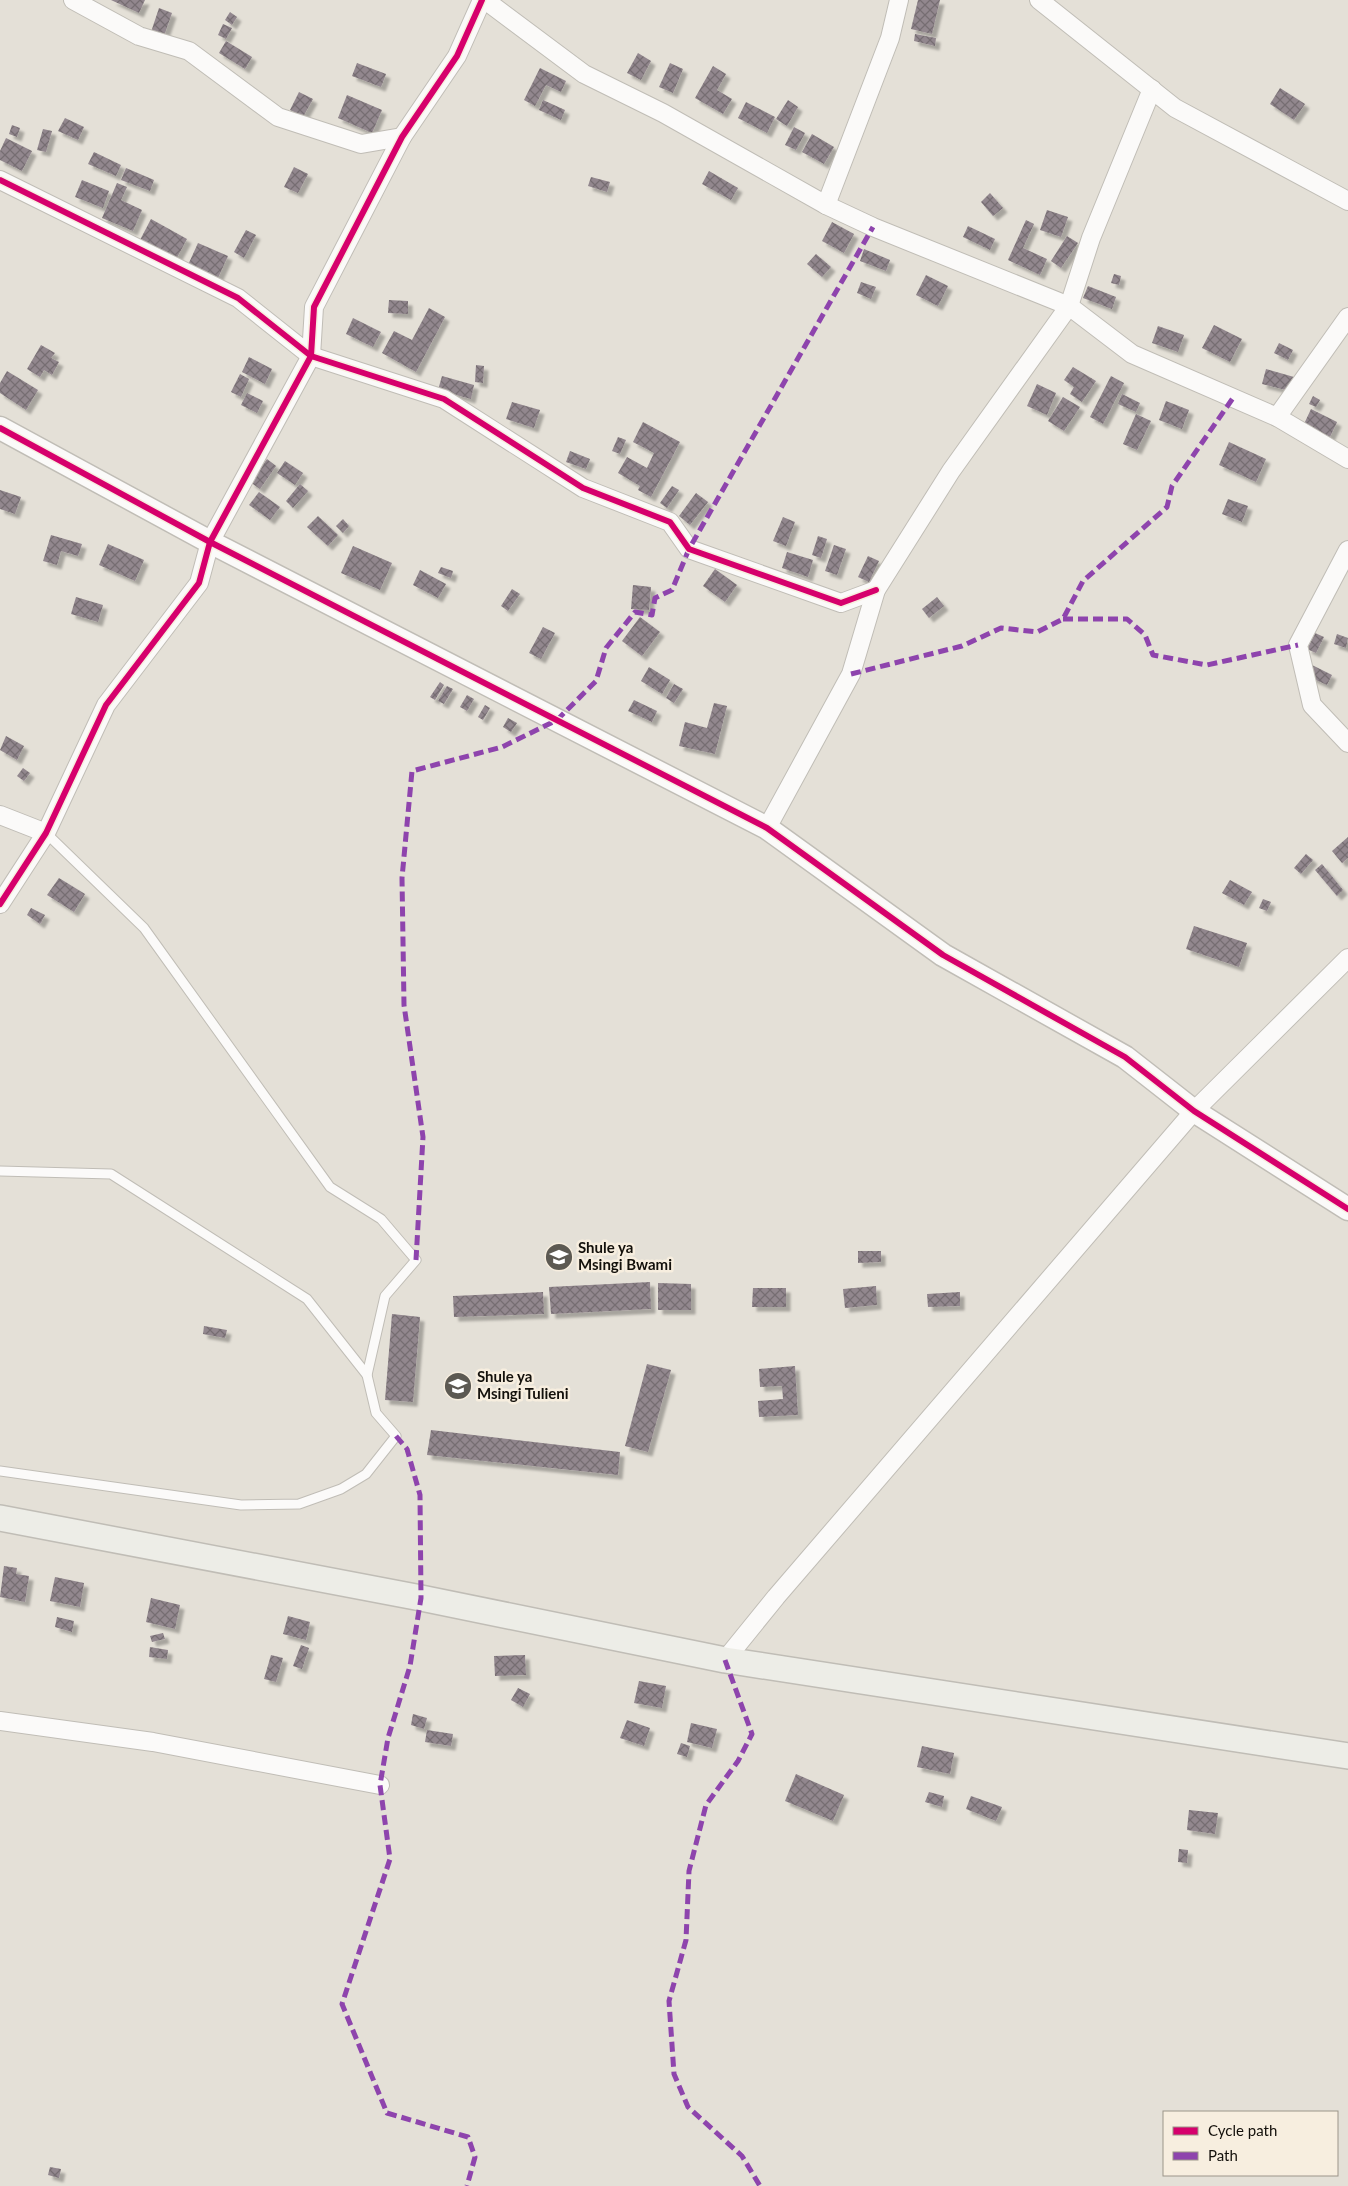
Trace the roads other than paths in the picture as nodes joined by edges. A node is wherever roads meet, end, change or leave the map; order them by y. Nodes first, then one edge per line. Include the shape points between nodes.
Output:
1 (73, 0) edge
2 (484, 0) edge
3 (899, 0) edge
4 (1040, 0) edge
5 (1152, 89) junction
6 (402, 137) junction
7 (0, 180) edge
8 (1348, 201) edge
9 (826, 205) junction
10 (1069, 306) junction
11 (1348, 317) edge
12 (311, 356) junction
13 (1277, 416) junction
14 (0, 428) edge
15 (1348, 459) edge
16 (210, 542) junction
17 (1348, 550) edge
18 (876, 590) junction
19 (1348, 743) edge
20 (0, 815) edge
21 (767, 828) junction
22 (46, 833) junction
23 (0, 904) edge
24 (1348, 958) edge
25 (1194, 1111) junction
26 (0, 1171) edge
27 (1348, 1209) edge
28 (367, 1375) junction
29 (0, 1471) edge
30 (0, 1518) edge
31 (725, 1660) junction
32 (0, 1721) edge
33 (1348, 1756) edge
34 (380, 1786) dead end

1 - 6 street via 139,36 189,51 278,117 361,144
2 - 6 street via 457,56
2 - 9 street via 584,74 663,113
3 - 9 street via 890,38
4 - 5 street
5 - 8 street via 1175,108
5 - 10 street via 1091,238
6 - 12 street via 314,307
7 - 12 street via 238,298
9 - 10 street
10 - 13 street via 1132,354
10 - 18 street via 951,471
11 - 13 street
12 - 16 street
12 - 18 street via 444,399 583,488 670,522 689,550 842,602
13 - 15 street
14 - 16 street
16 - 21 street
16 - 22 street via 199,583 106,705
17 - 19 street via 1298,645 1312,705
18 - 21 street via 851,674
20 - 22 street
21 - 25 street via 944,955 1125,1057
22 - 23 street
22 - 28 lane via 144,928 330,1187 381,1218 416,1260 385,1296
24 - 25 street
25 - 27 street
25 - 31 street via 782,1589
26 - 28 lane via 110,1174 307,1299
28 - 29 lane via 376,1413 396,1436 366,1474 341,1489 299,1504 241,1505
30 - 31 main road via 402,1594
31 - 33 main road
32 - 34 street via 153,1742

